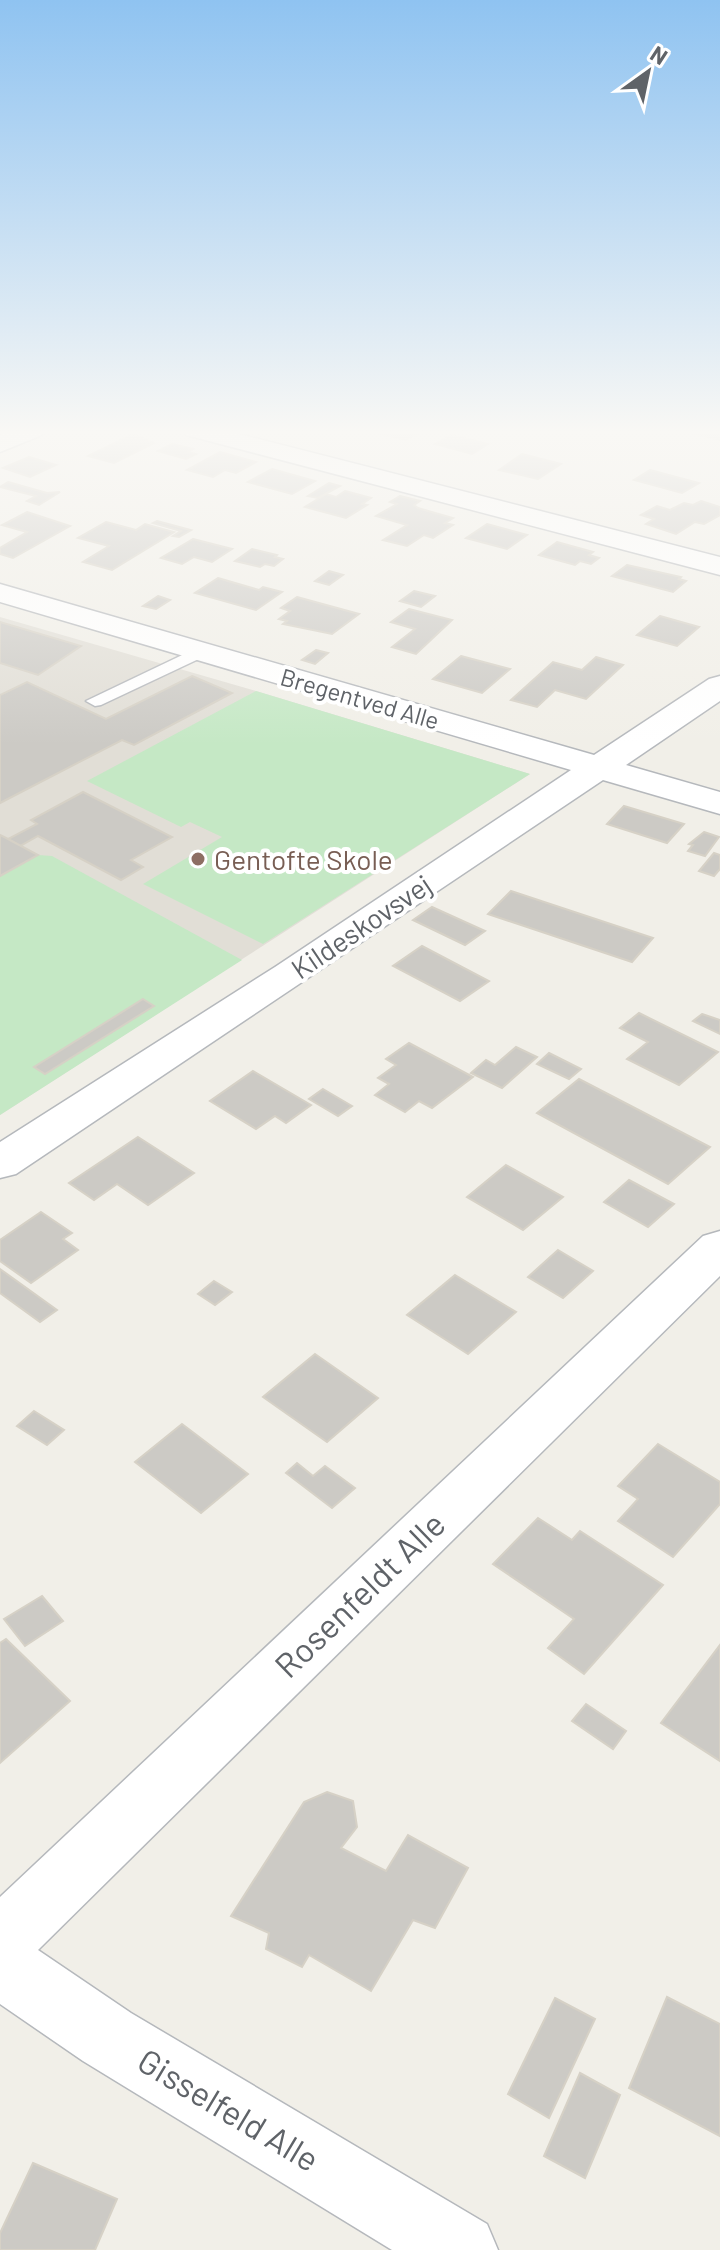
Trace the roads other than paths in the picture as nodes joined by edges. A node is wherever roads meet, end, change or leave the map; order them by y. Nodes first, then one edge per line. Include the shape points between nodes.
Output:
1 (600, 535) edge
2 (720, 566) edge
3 (0, 593) edge
4 (199, 652) junction
5 (720, 686) edge
6 (95, 701) dead end
7 (599, 767) junction
8 (720, 803) edge
9 (0, 1163) edge
10 (720, 1248) edge
11 (0, 1942) edge
12 (0, 1964) edge
13 (461, 2250) edge

1 - 2 street
3 - 4 street, Bregentved Alle
4 - 6 lane
4 - 7 street, Bregentved Alle
5 - 7 street, Kildeskovsvej
7 - 8 street, Bregentved Alle
7 - 9 street, Kildeskovsvej
10 - 11 street, Rosenfeldt Alle
12 - 13 street, Gisselfeld Alle via 107,2037

